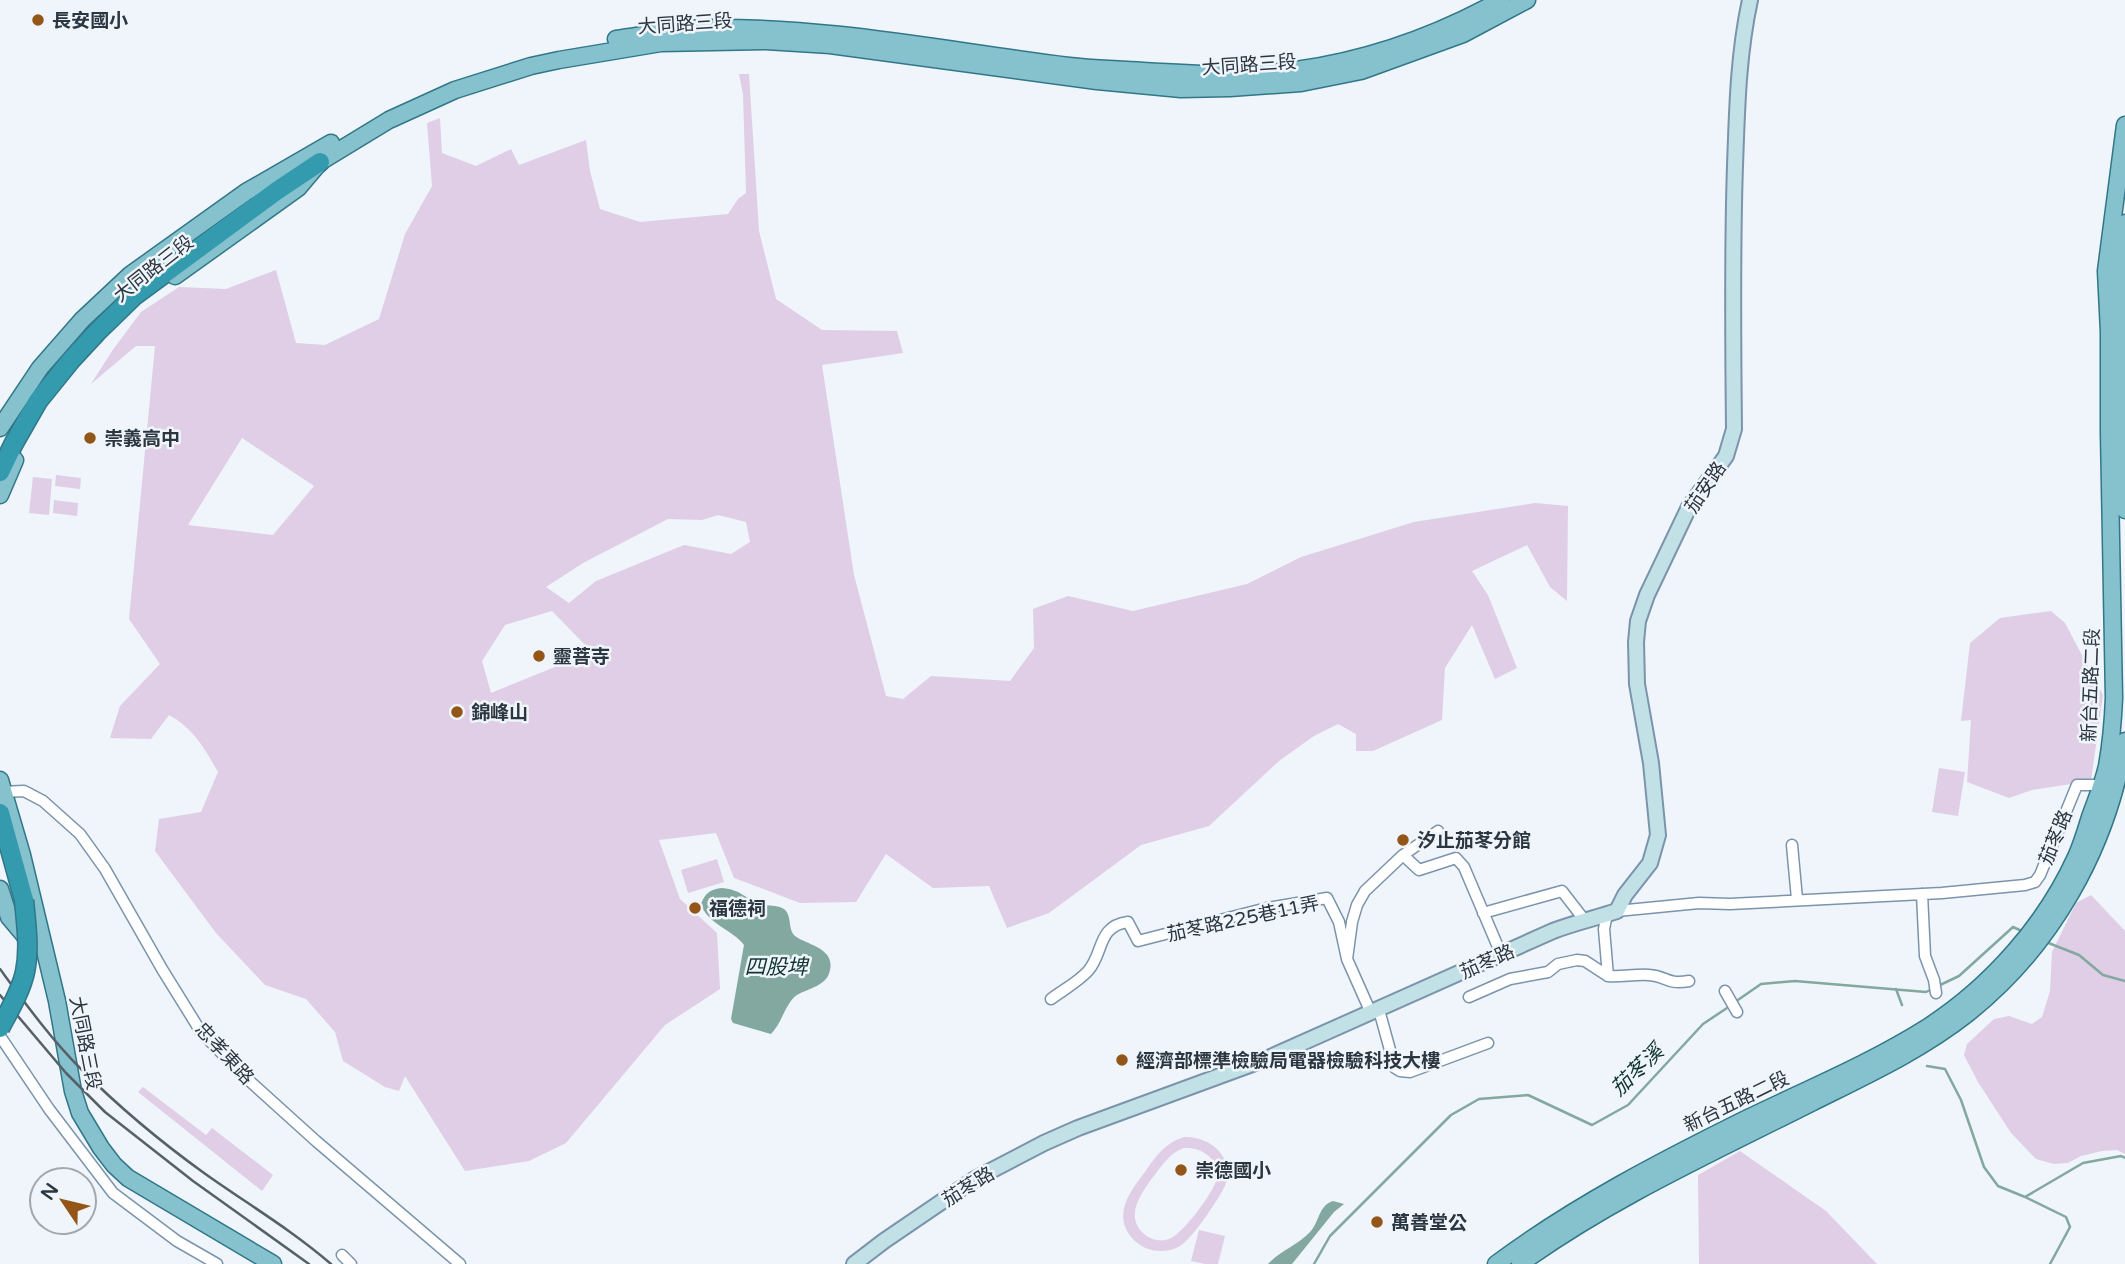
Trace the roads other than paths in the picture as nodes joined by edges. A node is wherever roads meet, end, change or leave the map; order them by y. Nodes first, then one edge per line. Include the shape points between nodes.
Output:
1 (1501, 0) edge
2 (1527, 0) edge
3 (1750, 0) edge
4 (2125, 125) edge
5 (320, 162) junction
6 (291, 167) junction
7 (2125, 223) edge
8 (0, 428) edge
9 (0, 450) edge
10 (0, 472) edge
11 (0, 495) edge
12 (2125, 510) edge
13 (2125, 741) edge
14 (2109, 786) junction
15 (1, 788) edge
16 (2101, 810) junction
17 (0, 813) edge
18 (1438, 831) dead end
19 (0, 838) edge
20 (1792, 845) dead end
21 (1403, 855) junction
22 (0, 889) edge
23 (1922, 894) junction
24 (1797, 899) junction
25 (1483, 913) junction
26 (1612, 913) junction
27 (1586, 922) junction
28 (1501, 954) junction
29 (1347, 959) junction
30 (1608, 975) junction
31 (1689, 981) dead end
32 (1725, 991) dead end
33 (1936, 993) dead end
34 (1469, 997) dead end
35 (1051, 999) dead end
36 (1375, 1011) junction
37 (1737, 1012) dead end
38 (0, 1014) edge
39 (0, 1028) edge
40 (0, 1036) edge
41 (1488, 1043) dead end
42 (342, 1255) dead end
43 (217, 1264) edge
44 (257, 1264) edge
45 (273, 1264) edge
46 (351, 1264) edge
47 (460, 1264) edge
48 (855, 1264) edge
49 (1496, 1264) edge
50 (1520, 1264) edge

1 - 6 main road, 大同路三段 via 1423,37 1354,59 1295,70 1225,74 1071,66 831,33 703,28 660,32 528,55 450,81 380,113
2 - 5 main road, 大同路三段 via 1463,34 1361,71 1301,83 1230,88 1181,89 1097,81 830,44 661,43 531,66 455,90 389,120
3 - 26 street, 茄安路 via 1738,90 1732,245 1734,429 1726,456 1689,508 1637,621 1637,684 1658,835 1650,863
4 - 14 main road, 新台五路二段 via 2106,271 2114,698
5 - 10 highway via 134,296 38,401
5 - 11 main road, 大同路三段 via 298,188 143,300 91,348 53,392
6 - 8 main road, 大同路三段 via 246,192 130,275 40,368
6 - 9 highway via 113,304 77,339 21,413
7 - 12 main road via 2118,267
13 - 14 main road, 新台五路二段
14 - 16 main road, 新台五路二段
14 - 23 street, 茄苳路 via 2077,785 2035,881
15 - 45 main road, 大同路三段 via 22,855 80,1113 101,1148 128,1178
15 - 47 street, 忠孝東路 via 43,801 80,834 201,1032 249,1081
16 - 49 main road, 新台五路二段 via 2032,929 2002,965 1941,1017 1909,1038 1587,1203
16 - 50 main road, 新台五路二段 via 2090,859 2056,916 1986,998 1932,1039 1886,1066 1691,1161 1590,1217
17 - 39 highway, bridge via 24,900 28,940 25,973
18 - 21 street
19 - 38 highway via 20,925 18,973
20 - 24 street
21 - 25 street via 1419,870 1456,858
21 - 29 street via 1365,891 1357,905
22 - 44 main road, 大同路三段 via 9,917 36,948 51,1003 66,1095 94,1151 121,1181
23 - 24 street, 茄苳路
23 - 33 street via 1925,956
24 - 26 street, 茄苳路
25 - 27 street via 1562,891
25 - 28 street
26 - 27 street, 茄苳路
26 - 30 street via 1604,929
27 - 28 street, 茄苳路 via 1575,922
28 - 36 street, 茄苳路
29 - 35 street, 茄苳路225巷11弄 via 1339,922 1327,898 1267,908 1138,941 1129,922 1119,923 1108,930 1089,970
29 - 36 street
30 - 31 street
30 - 34 street via 1577,960 1558,964 1548,972 1510,979
32 - 37 street
36 - 41 street via 1400,1071 1410,1072
36 - 48 street, 茄苳路 via 1266,1059 1044,1143 975,1179
40 - 43 street via 113,1193 177,1241
42 - 46 street

